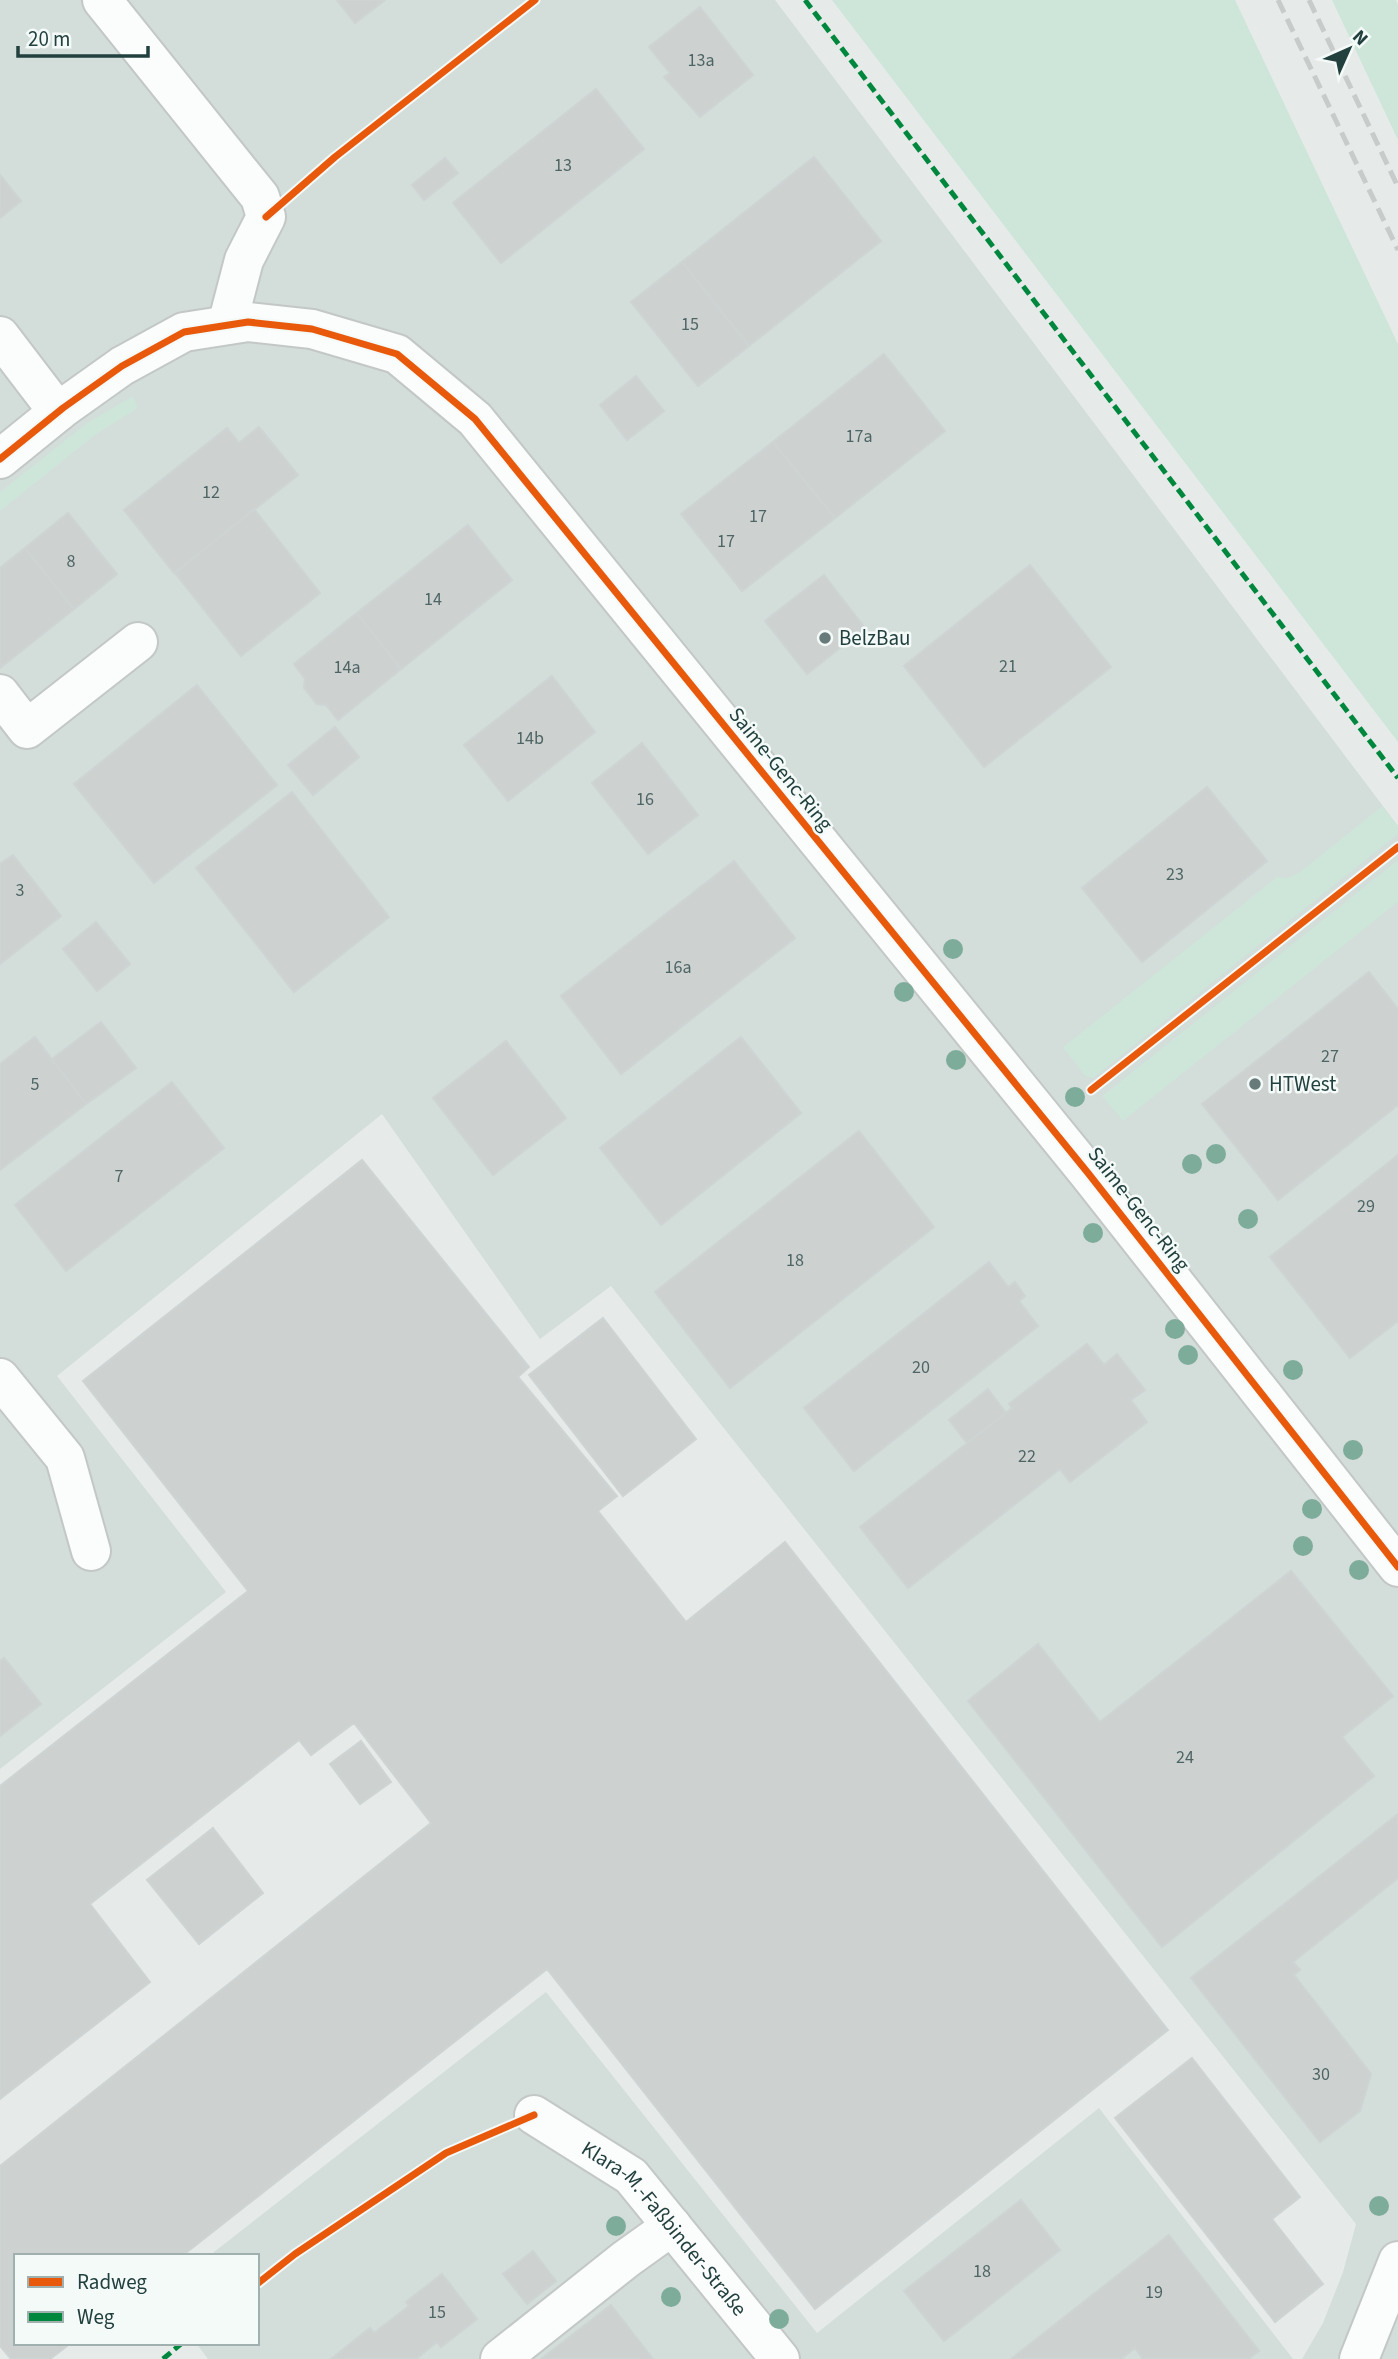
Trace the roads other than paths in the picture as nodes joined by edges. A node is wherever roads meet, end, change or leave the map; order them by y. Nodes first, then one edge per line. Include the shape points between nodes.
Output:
1 (102, 0) edge
2 (227, 325) junction
3 (0, 336) edge
4 (58, 412) junction
5 (0, 459) edge
6 (138, 642) dead end
7 (0, 694) edge
8 (0, 1378) edge
9 (91, 1551) dead end
10 (1398, 1567) edge
11 (534, 2115) dead end
12 (672, 2226) junction
13 (1398, 2260) edge
14 (500, 2359) edge
15 (780, 2359) edge
16 (1359, 2359) edge

1 - 2 street via 260,197 266,216 244,260
2 - 4 street, Saime-Genc-Ring via 184,332 122,366
2 - 10 street, Saime-Genc-Ring via 248,322 312,329 397,354 475,419 1088,1173
3 - 4 street
4 - 5 street, Saime-Genc-Ring
6 - 7 street via 27,729
8 - 9 street via 65,1458
11 - 12 street, Klara-M.-Faßbinder-Straße via 631,2176
12 - 14 street
12 - 15 street, Klara-M.-Faßbinder-Straße
13 - 16 street

